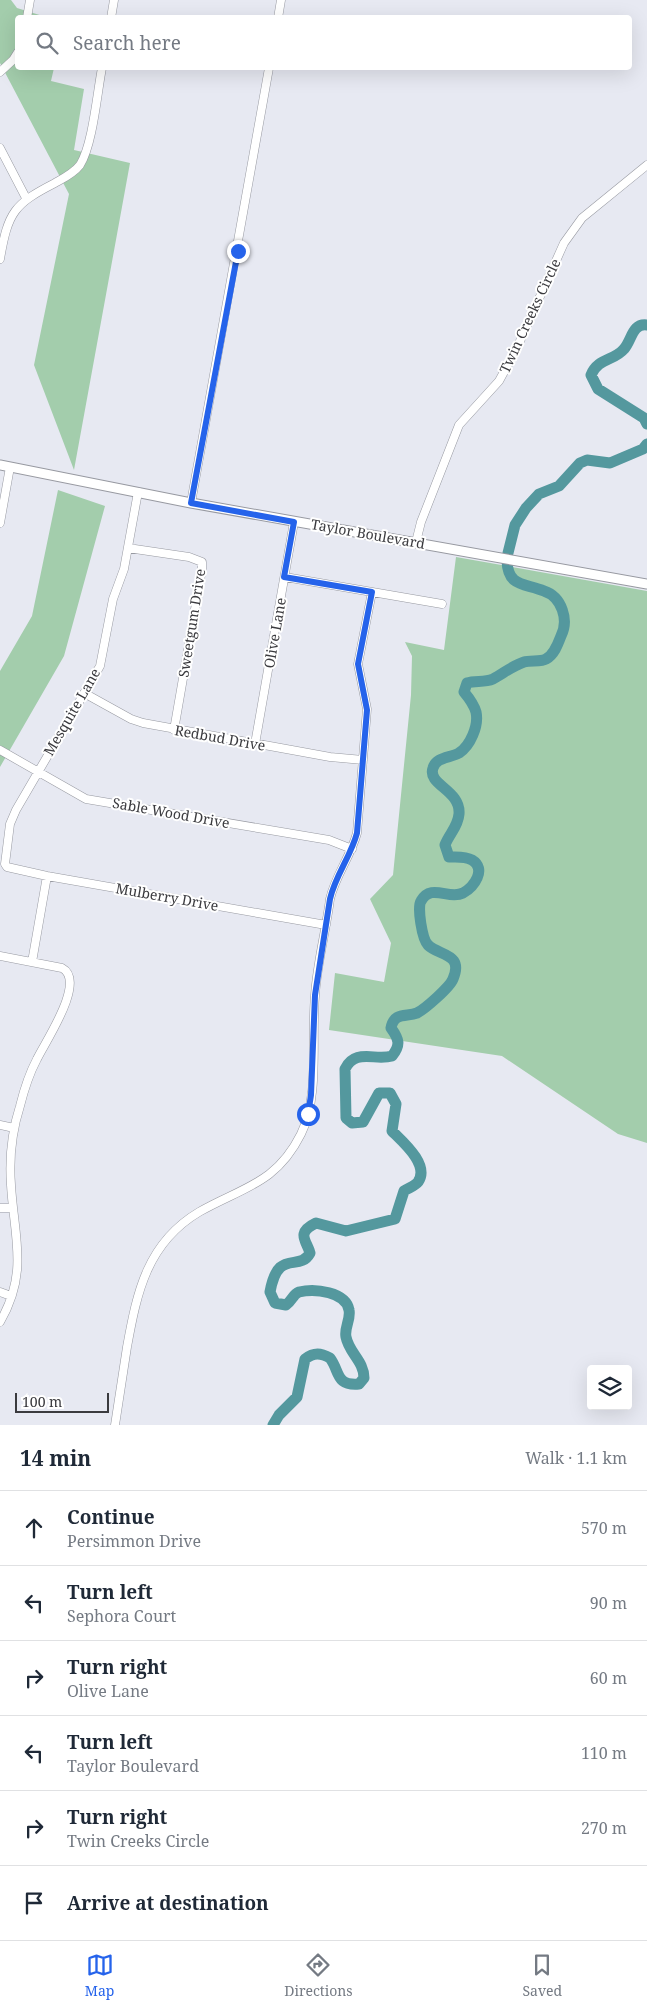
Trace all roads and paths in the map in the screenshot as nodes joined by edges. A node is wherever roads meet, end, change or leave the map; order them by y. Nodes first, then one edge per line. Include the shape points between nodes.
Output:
1 (30, 0) edge
2 (114, 0) edge
3 (281, 0) edge
4 (27, 15) edge
5 (112, 15) edge
6 (278, 15) edge
7 (15, 57) edge
8 (102, 70) edge
9 (269, 70) edge
10 (0, 72) edge
11 (0, 148) edge
12 (647, 165) edge
13 (26, 198) junction
14 (0, 259) edge
15 (0, 465) edge
16 (10, 467) junction
17 (138, 492) junction
18 (191, 503) junction
19 (294, 522) junction
20 (0, 523) edge
21 (416, 542) junction
22 (128, 548) junction
23 (284, 577) junction
24 (647, 584) edge
25 (372, 592) junction
26 (442, 604) dead end
27 (84, 693) junction
28 (174, 730) junction
29 (255, 744) junction
30 (0, 750) edge
31 (363, 760) junction
32 (37, 772) junction
33 (352, 849) junction
34 (7, 867) joint
35 (46, 876) junction
36 (326, 925) junction
37 (0, 956) edge
38 (32, 962) junction
39 (0, 1125) edge
40 (14, 1128) junction
41 (0, 1208) edge
42 (13, 1208) junction
43 (0, 1292) edge
44 (11, 1296) junction
45 (0, 1322) edge
46 (115, 1425) edge

1 - 4 street
2 - 5 street
3 - 6 street
7 - 10 street
8 - 13 street via 88,143 79,166 66,177
9 - 18 street
11 - 13 street
12 - 21 street, Twin Creeks Circle via 582,218 564,244 499,381 459,425
13 - 14 street via 15,211 4,234
15 - 16 street, Taylor Boulevard
16 - 17 street, Taylor Boulevard
16 - 20 street
17 - 18 street, Taylor Boulevard
17 - 22 street, Mesquite Lane
18 - 19 street, Taylor Boulevard
19 - 21 street, Taylor Boulevard
19 - 23 street, Olive Lane
21 - 24 street, Taylor Boulevard
22 - 27 street, Mesquite Lane via 108,619 100,666
22 - 28 street, Sweetgum Drive via 202,562
23 - 25 street
23 - 29 street, Olive Lane
25 - 26 street
25 - 31 street via 358,664 367,710
27 - 28 street, Redbud Drive via 131,719
27 - 32 street, Mesquite Lane
28 - 29 street, Redbud Drive
29 - 31 street, Redbud Drive
30 - 32 street, Sable Wood Drive
31 - 33 street via 357,833
32 - 33 street, Sable Wood Drive via 86,799 329,840
32 - 34 street, Mesquite Lane via 10,824 4,859
33 - 36 street via 332,888
34 - 35 street, Mulberry Drive
35 - 36 street, Mulberry Drive
35 - 38 street
36 - 46 street via 315,995 311,1095 301,1134 282,1164 260,1182 198,1213 157,1251 146,1269 136,1297
37 - 38 street
38 - 40 street via 67,971 70,976 59,1022 36,1060
39 - 40 street
40 - 42 street via 10,1158
41 - 42 street
42 - 44 street via 19,1255
43 - 44 street
44 - 45 street

